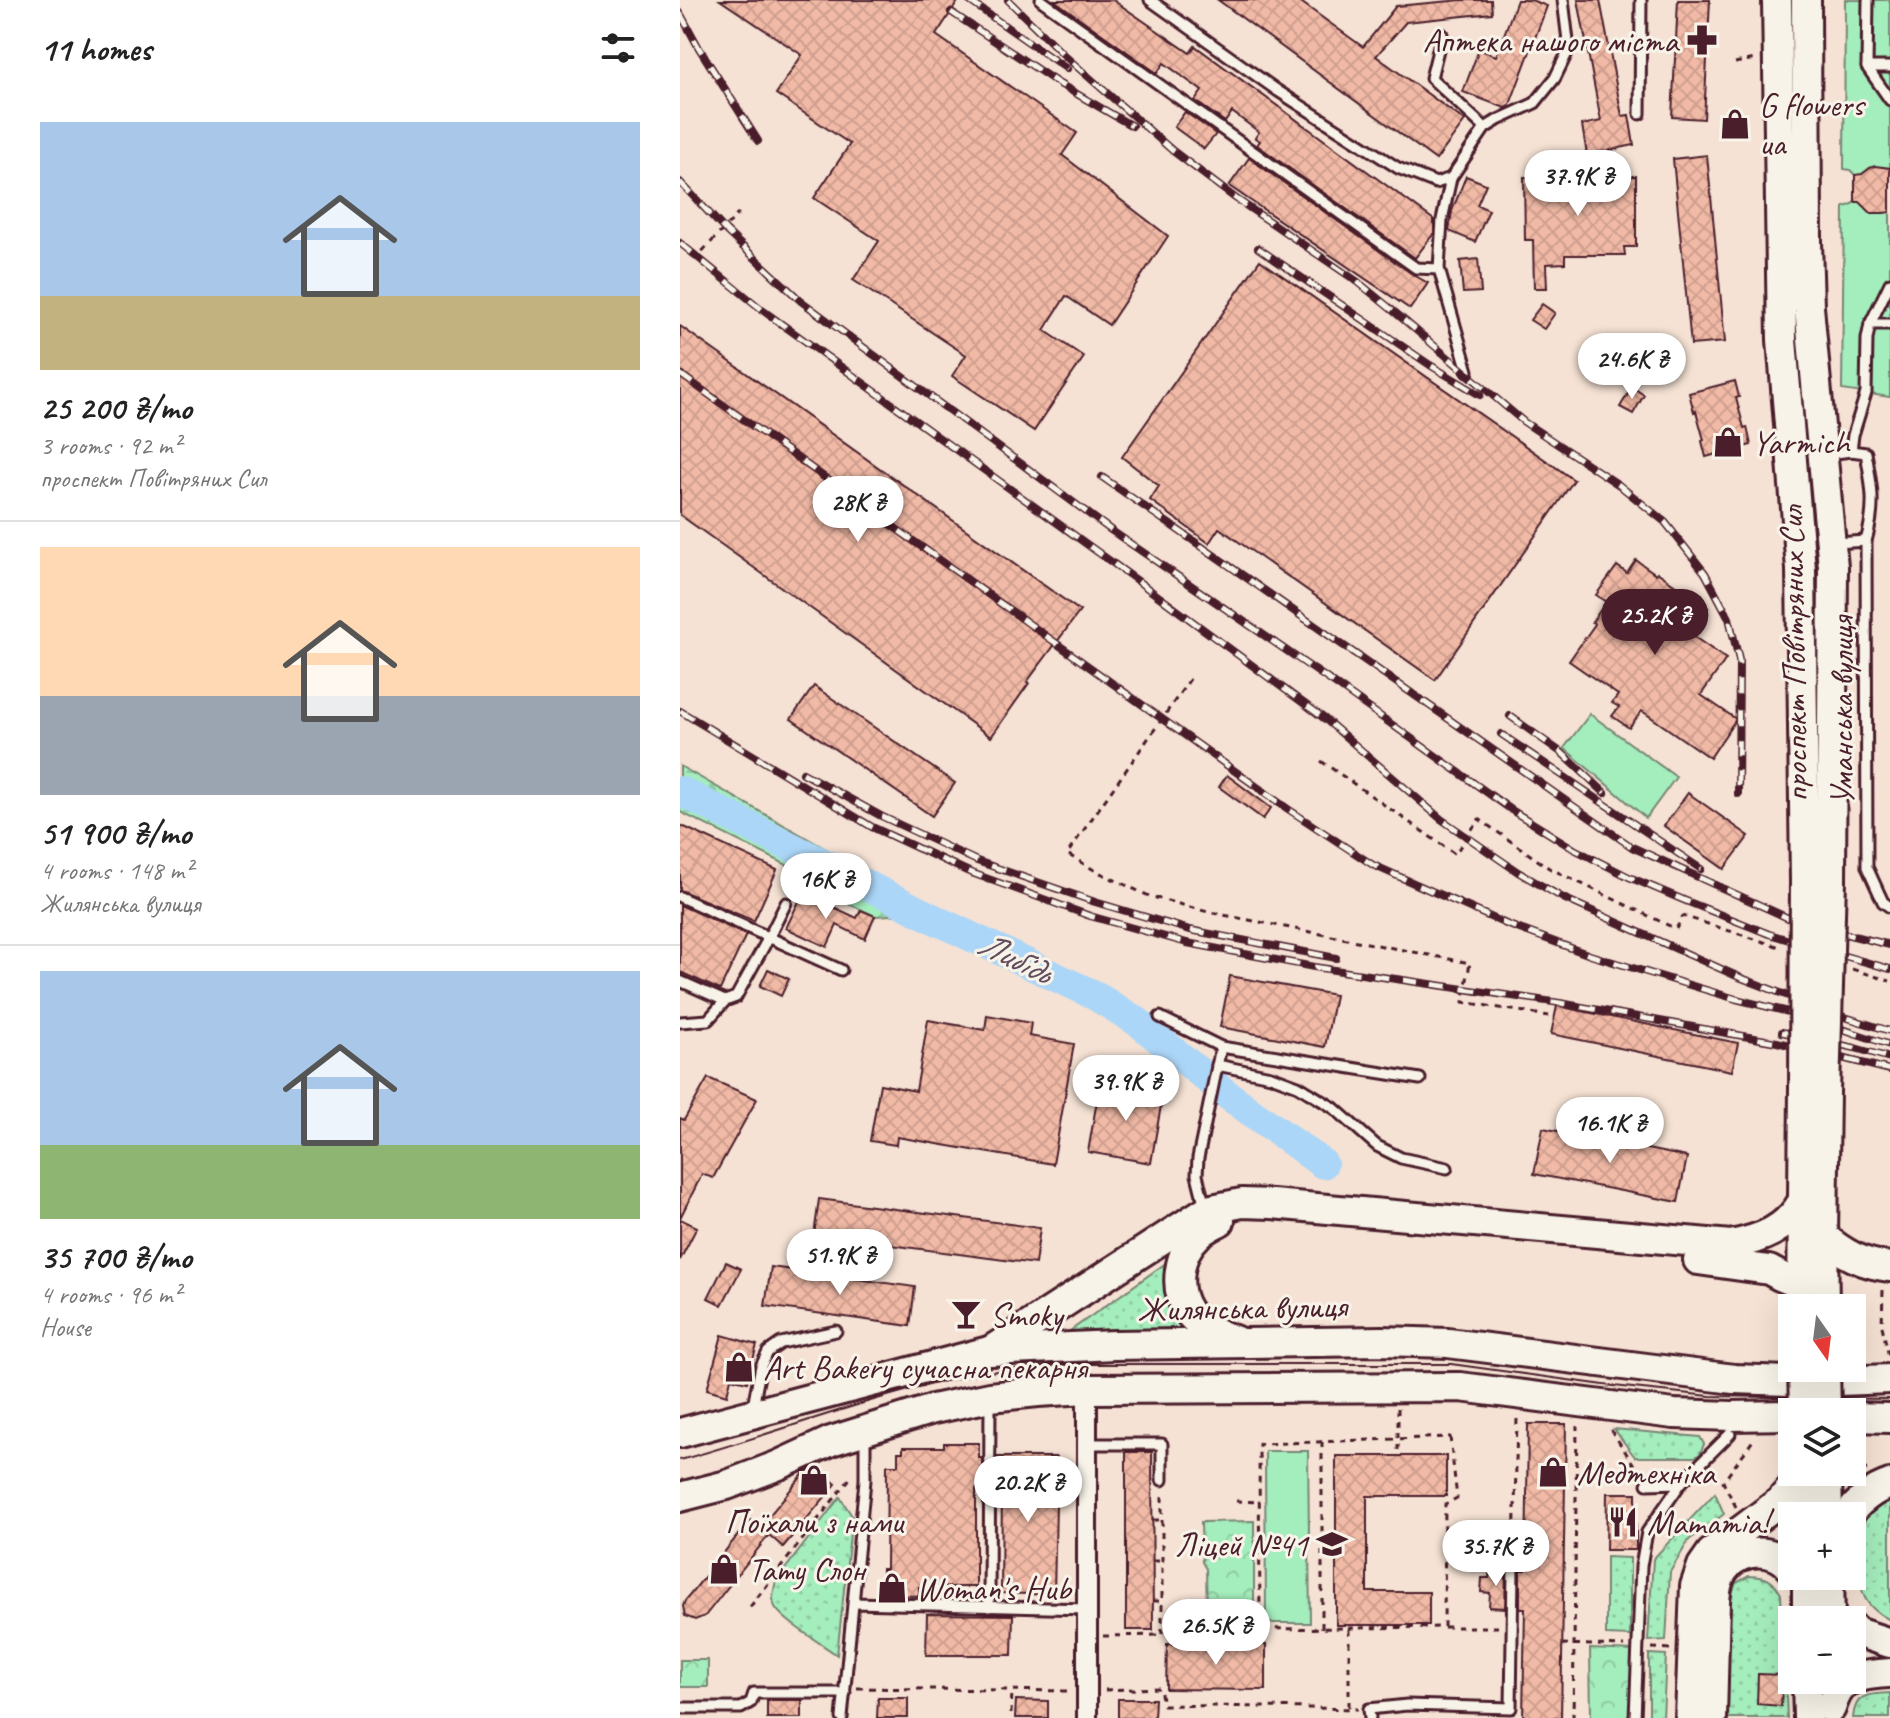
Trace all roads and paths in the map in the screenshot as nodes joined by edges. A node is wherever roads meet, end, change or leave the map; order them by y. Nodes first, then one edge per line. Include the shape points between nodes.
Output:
1 (1041, 0) edge
2 (1150, 0) edge
3 (1563, 0) edge
4 (1641, 0) edge
5 (1777, 0) edge
6 (1806, 0) edge
7 (1868, 0) edge
8 (1442, 34) dead end
9 (1755, 60) dead end
10 (1735, 63) dead end
11 (1867, 67) junction
12 (1890, 67) edge
13 (1890, 100) edge
14 (1640, 114) dead end
15 (1485, 128) junction
16 (1451, 178) junction
17 (739, 213) dead end
18 (694, 260) dead end
19 (1439, 269) junction
20 (1890, 283) edge
21 (1870, 324) junction
22 (1890, 324) edge
23 (1468, 371) dead end
24 (1838, 453) junction
25 (1793, 461) junction
26 (1866, 541) junction
27 (1832, 543) junction
28 (1190, 679) dead end
29 (1321, 761) dead end
30 (1818, 880) junction
31 (680, 897) edge
32 (786, 903) dead end
33 (1890, 907) edge
34 (769, 937) junction
35 (1792, 950) dead end
36 (1848, 968) dead end
37 (841, 970) dead end
38 (680, 981) edge
39 (1890, 981) edge
40 (725, 1001) junction
41 (1549, 1016) dead end
42 (1160, 1017) dead end
43 (680, 1022) edge
44 (1221, 1047) junction
45 (1216, 1070) junction
46 (1420, 1079) dead end
47 (1814, 1090) junction
48 (1447, 1168) dead end
49 (1802, 1202) junction
50 (1207, 1210) junction
51 (1823, 1236) junction
52 (1886, 1274) edge
53 (1799, 1294) edge
54 (1802, 1294) edge
55 (1824, 1294) edge
56 (836, 1331) dead end
57 (1240, 1343) junction
58 (989, 1351) junction
59 (1890, 1360) edge
60 (1778, 1376) edge
61 (1866, 1377) edge
62 (1890, 1379) edge
63 (1087, 1389) junction
64 (990, 1397) junction
65 (1398, 1408) dead end
66 (756, 1413) junction
67 (1517, 1415) dead end
68 (1778, 1415) edge
69 (1866, 1417) edge
70 (1890, 1418) edge
71 (1577, 1422) dead end
72 (1608, 1425) dead end
73 (865, 1429) junction
74 (680, 1433) edge
75 (1758, 1433) dead end
76 (1730, 1434) dead end
77 (1398, 1439) junction
78 (1322, 1441) junction
79 (1086, 1444) junction
80 (1398, 1456) dead end
81 (853, 1474) dead end
82 (1162, 1480) joint
83 (1681, 1483) junction
84 (1647, 1484) joint
85 (1890, 1484) edge
86 (1793, 1486) edge
87 (680, 1497) edge
88 (1236, 1501) dead end
89 (1260, 1502) junction
90 (1860, 1502) edge
91 (1738, 1512) dead end
92 (1153, 1520) dead end
93 (1162, 1520) junction
94 (1778, 1556) edge
95 (1153, 1561) dead end
96 (1162, 1561) junction
97 (1513, 1569) joint
98 (1153, 1601) dead end
99 (1162, 1601) junction
100 (854, 1603) junction
101 (750, 1607) dead end
102 (989, 1607) junction
103 (1087, 1609) junction
104 (1444, 1627) junction
105 (1512, 1627) junction
106 (1322, 1628) junction
107 (1349, 1628) junction
108 (1866, 1635) edge
109 (1087, 1637) junction
110 (1890, 1643) edge
111 (1562, 1644) dead end
112 (1574, 1644) junction
113 (1638, 1647) junction
114 (1672, 1649) dead end
115 (1890, 1673) edge
116 (845, 1690) junction
117 (1012, 1690) junction
118 (1087, 1691) junction
119 (1825, 1706) edge
120 (680, 1708) edge
121 (1349, 1709) junction
122 (1011, 1714) dead end
123 (1370, 1714) edge
124 (842, 1718) edge
125 (1087, 1718) edge
126 (1573, 1718) edge
127 (1635, 1718) edge
128 (1690, 1718) edge
129 (1712, 1718) edge

1 - 19 lane via 1416,268
2 - 16 lane via 1398,168 1436,183
3 - 15 lane via 1569,49 1555,78 1535,103
4 - 14 lane
5 - 25 main road, проспект Повітряних Сил via 1782,340
6 - 24 main road, проспект Повітряних Сил via 1809,307 1814,369
7 - 11 lane
8 - 15 lane via 1431,78
9 - 10 path
11 - 12 lane
11 - 13 lane
15 - 16 lane
16 - 19 lane
17 - 18 path
19 - 23 lane
20 - 21 lane
21 - 22 lane
21 - 24 lane via 1866,393 1853,435
24 - 25 lane
24 - 26 lane, Уманська вулиця via 1866,453 1873,489
24 - 27 main road, проспект Повітряних Сил
25 - 30 main road, проспект Повітряних Сил
26 - 27 lane
26 - 33 lane, Уманська вулиця via 1867,867
27 - 30 main road, проспект Повітряних Сил
28 - 41 path via 1067,854 1149,896 1208,912 1470,963 1463,1002
29 - 35 path via 1455,854 1479,819 1549,868 1676,929 1683,916
30 - 47 main road, проспект Повітряних Сил, bridge
31 - 34 lane
32 - 34 lane
34 - 37 lane
34 - 40 lane via 736,997
36 - 39 path
38 - 40 lane
40 - 43 lane via 708,1020
42 - 44 lane
44 - 45 lane
44 - 46 lane
45 - 48 lane via 1271,1076 1298,1086 1334,1108 1377,1146 1401,1158
45 - 50 lane via 1198,1158
47 - 49 main road, проспект Повітряних Сил
47 - 51 main road, проспект Повітряних Сил
49 - 50 main road via 1779,1228 1731,1245 1272,1204
49 - 54 main road, проспект Повітряних Сил
50 - 58 main road
51 - 52 main road
51 - 55 main road, проспект Повітряних Сил
52 - 59 path via 1882,1326
53 - 57 main road via 1769,1270 1748,1265 1311,1220 1223,1219 1197,1235 1182,1259 1180,1294 1202,1325
56 - 66 lane via 781,1343 768,1352 754,1401
57 - 58 main road, Жилянська вулиця
57 - 60 main road, Жилянська вулиця via 1448,1343 1734,1379
58 - 66 main road, Жилянська вулиця
61 - 62 main road, Жилянська вулиця
63 - 64 main road
63 - 68 main road via 1460,1387 1674,1414
63 - 79 street
64 - 73 main road
64 - 102 lane
65 - 77 path
66 - 74 main road, Жилянська вулиця
67 - 97 path
69 - 70 main road
71 - 112 path
72 - 84 path
73 - 87 main road via 727,1485
73 - 100 lane
75 - 91 path via 1723,1482
76 - 83 lane
77 - 78 path
77 - 80 path
77 - 104 path via 1450,1437 1457,1498 1445,1504
78 - 89 path via 1259,1444
78 - 106 path
79 - 82 lane via 1162,1444
79 - 103 street
81 - 101 path
82 - 93 path
83 - 84 lane
83 - 113 lane via 1647,1532
85 - 90 main road
86 - 128 main road via 1702,1566 1695,1586
88 - 89 path
89 - 106 path via 1260,1629
92 - 93 path
93 - 96 path
94 - 129 main road via 1756,1552 1738,1557 1717,1583
95 - 96 path
96 - 99 path
97 - 105 lane
98 - 99 path
99 - 109 path via 1162,1635
100 - 102 lane
100 - 116 lane
102 - 103 lane
103 - 109 street
104 - 105 path
104 - 107 path
105 - 123 lane via 1511,1708 1407,1705
106 - 107 path
107 - 121 path
108 - 110 main road
109 - 118 street
111 - 112 path
112 - 113 path
112 - 126 path
113 - 114 path
113 - 127 lane
115 - 119 main road via 1851,1680
116 - 117 path
116 - 120 lane via 754,1693 741,1708
116 - 124 lane
117 - 118 path
117 - 122 path
118 - 121 path via 1160,1688 1163,1705
118 - 125 street
121 - 123 path

